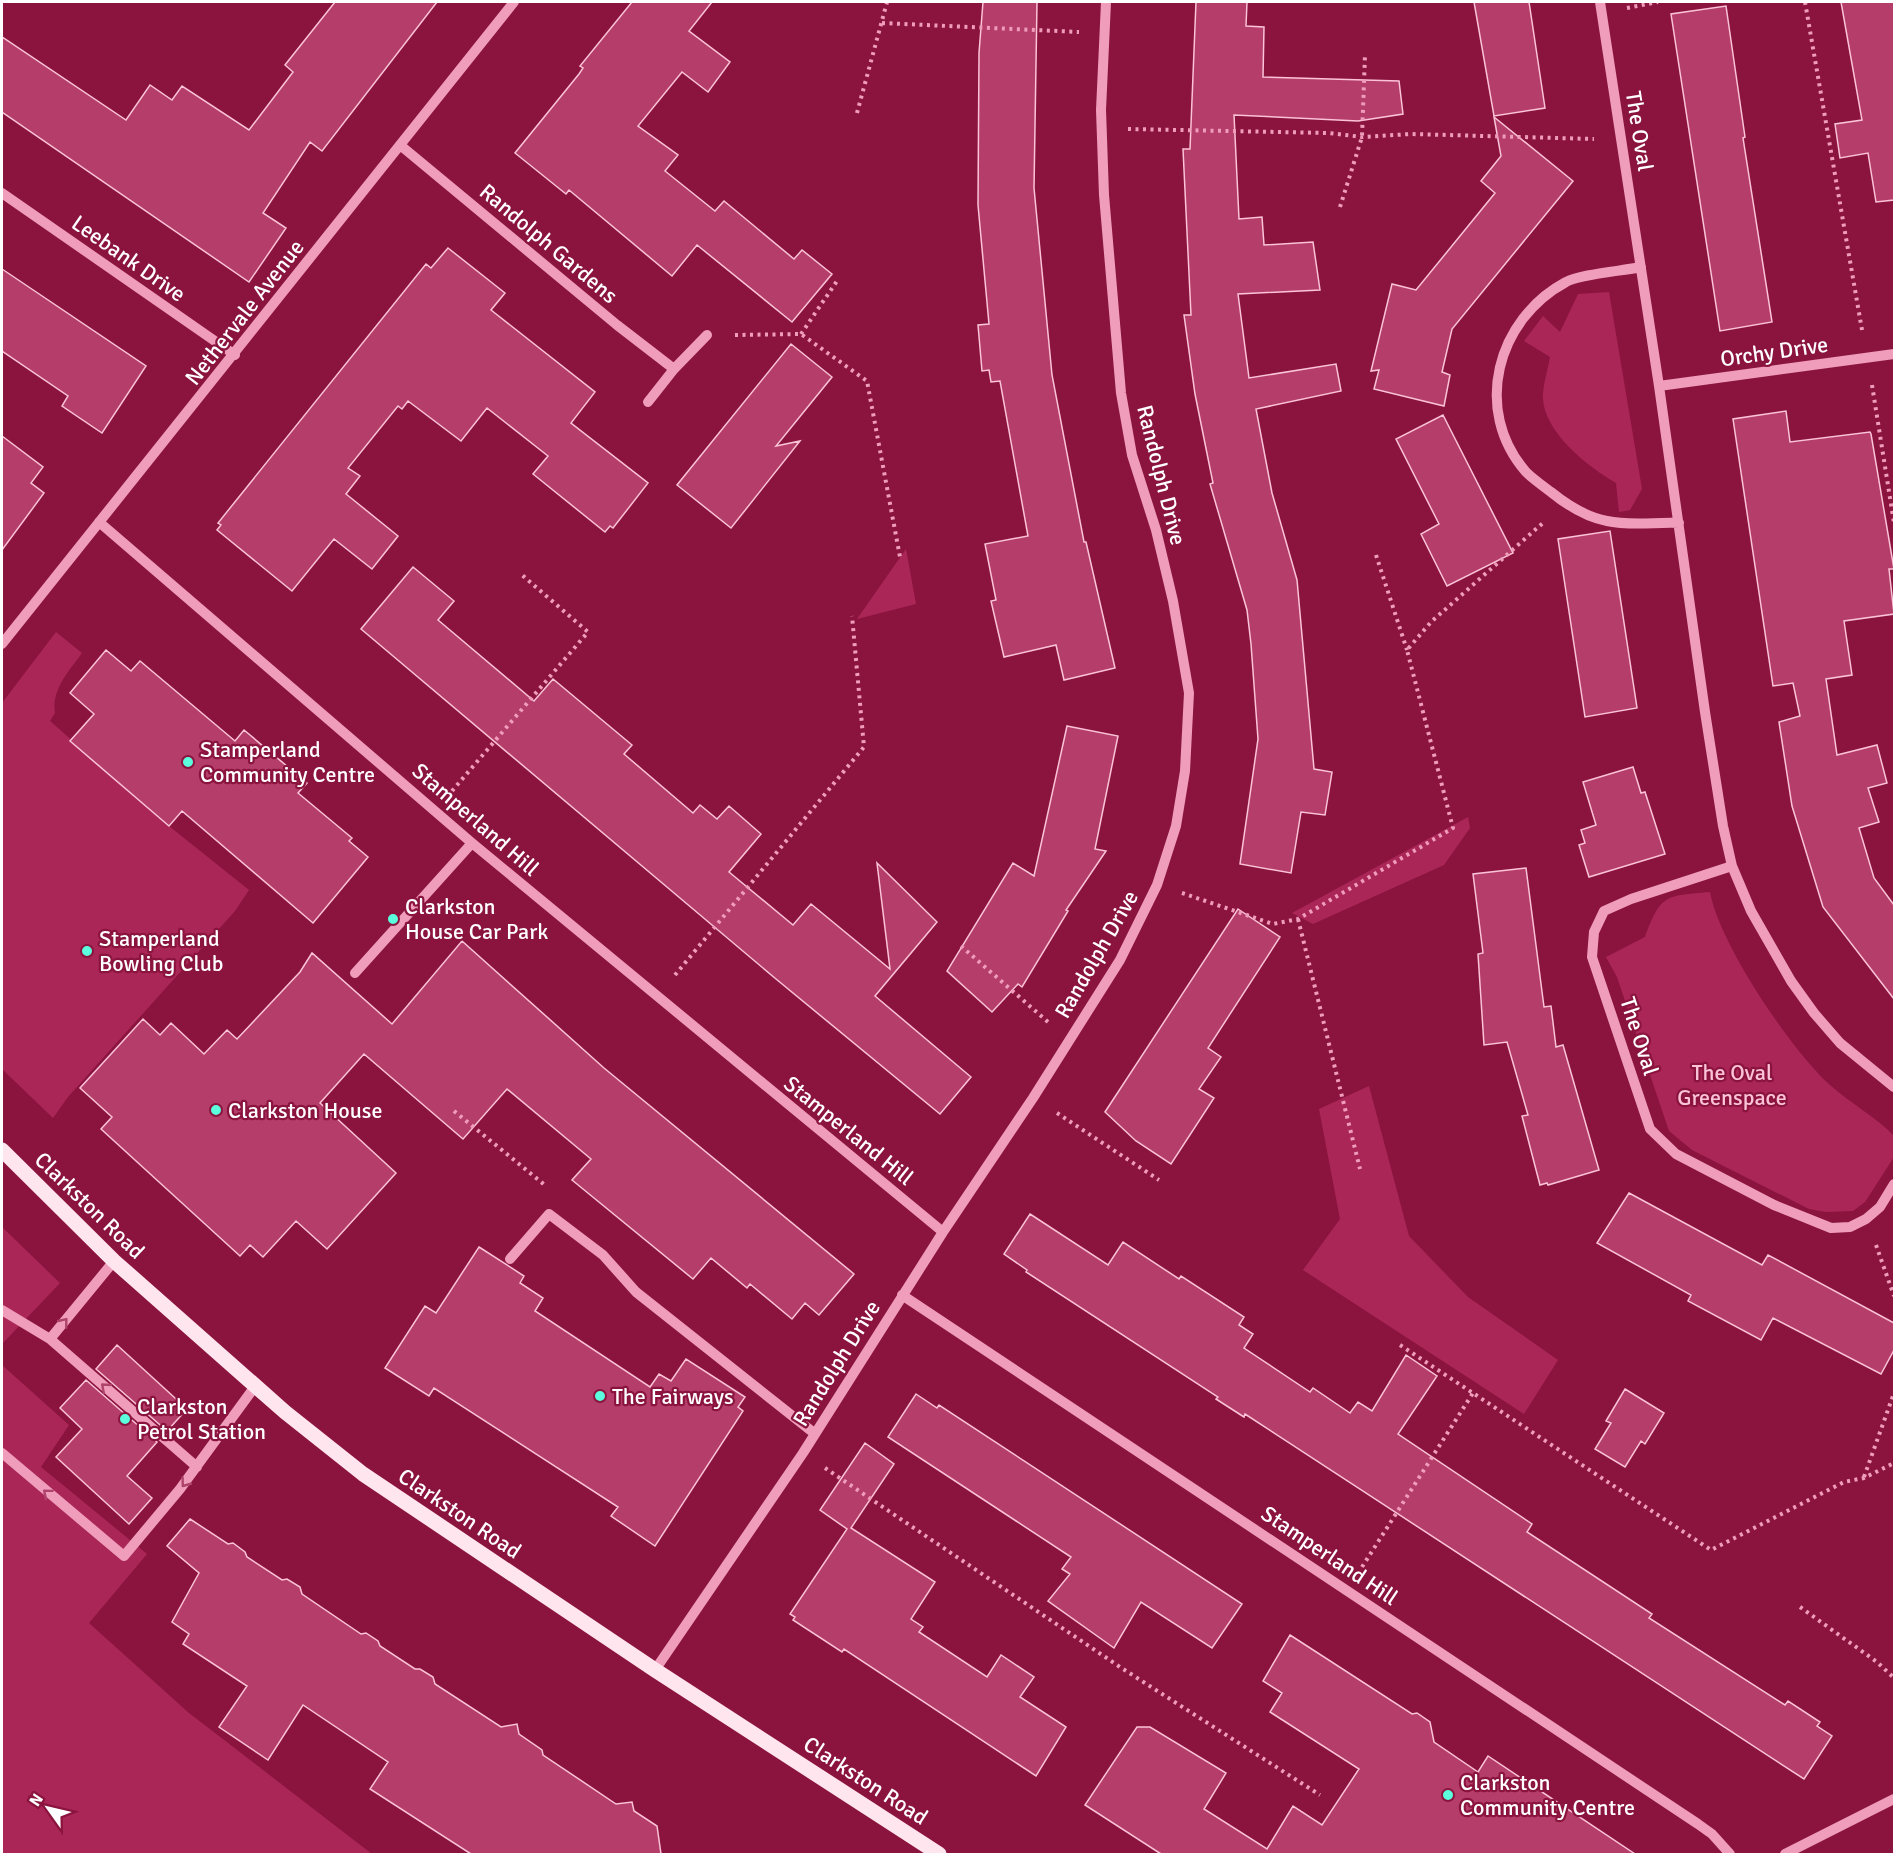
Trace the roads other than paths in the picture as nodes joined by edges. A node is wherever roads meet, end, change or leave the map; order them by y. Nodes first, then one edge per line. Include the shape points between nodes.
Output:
1 (514, 2) edge
2 (1106, 2) edge
3 (1600, 2) edge
4 (400, 146) junction
5 (2, 193) edge
6 (1641, 267) junction
7 (707, 335) road end
8 (1894, 354) edge
9 (235, 355) junction
10 (674, 369) junction
11 (1659, 387) junction
12 (648, 402) dead end
13 (99, 522) junction
14 (1679, 523) junction
15 (2, 644) edge
16 (472, 843) junction
17 (1732, 866) junction
18 (355, 973) dead end
19 (1894, 1087) edge
20 (2, 1150) edge
21 (1894, 1184) edge
22 (943, 1232) junction
23 (510, 1259) dead end
24 (114, 1261) junction
25 (902, 1295) junction
26 (2, 1310) edge
27 (50, 1340) junction
28 (256, 1385) junction
29 (814, 1433) junction
30 (2, 1453) edge
31 (197, 1467) junction
32 (655, 1670) junction
33 (1894, 1799) edge
34 (939, 1854) edge
35 (1730, 1854) edge
36 (1785, 1854) edge

1 - 4 street, Nethervale Avenue
2 - 22 street, Randolph Drive via 1104,195 1121,393 1132,455 1173,601 1189,693 1185,771 1176,826 1158,885 1120,960 1034,1098
3 - 6 street, The Oval
4 - 9 street, Nethervale Avenue
4 - 10 street, Randolph Gardens
5 - 9 street, Leebank Drive
6 - 11 street, The Oval
6 - 14 street via 1568,281 1537,302 1512,332 1497,373 1498,406 1514,454 1527,473 1564,503 1608,522
7 - 10 street
8 - 11 street, Orchy Drive
9 - 13 street, Nethervale Avenue
10 - 12 street
11 - 14 street, The Oval
13 - 15 street, Nethervale Avenue
13 - 16 street, Stamperland Hill
14 - 17 street, The Oval via 1722,826
16 - 18 street
16 - 22 street, Stamperland Hill
17 - 19 street, The Oval via 1762,932 1814,1013 1840,1043
17 - 21 street, The Oval via 1604,911 1594,932 1592,957 1650,1129 1676,1154 1815,1224 1831,1228 1850,1227 1866,1219 1880,1207
20 - 24 main road, Clarkston Road
22 - 25 street, Randolph Drive
23 - 29 street via 549,1214 603,1255 636,1292
27 -> 24 street
24 - 28 main road, Clarkston Road
25 - 29 street, Randolph Drive
25 - 35 street, Stamperland Hill via 1698,1824
26 - 27 street
31 -> 27 street
28 - 31 street
28 - 32 main road, Clarkston Road via 363,1474
29 - 32 street, Randolph Drive
31 -> 30 street via 124,1557
32 - 34 main road, Clarkston Road
33 - 36 street

